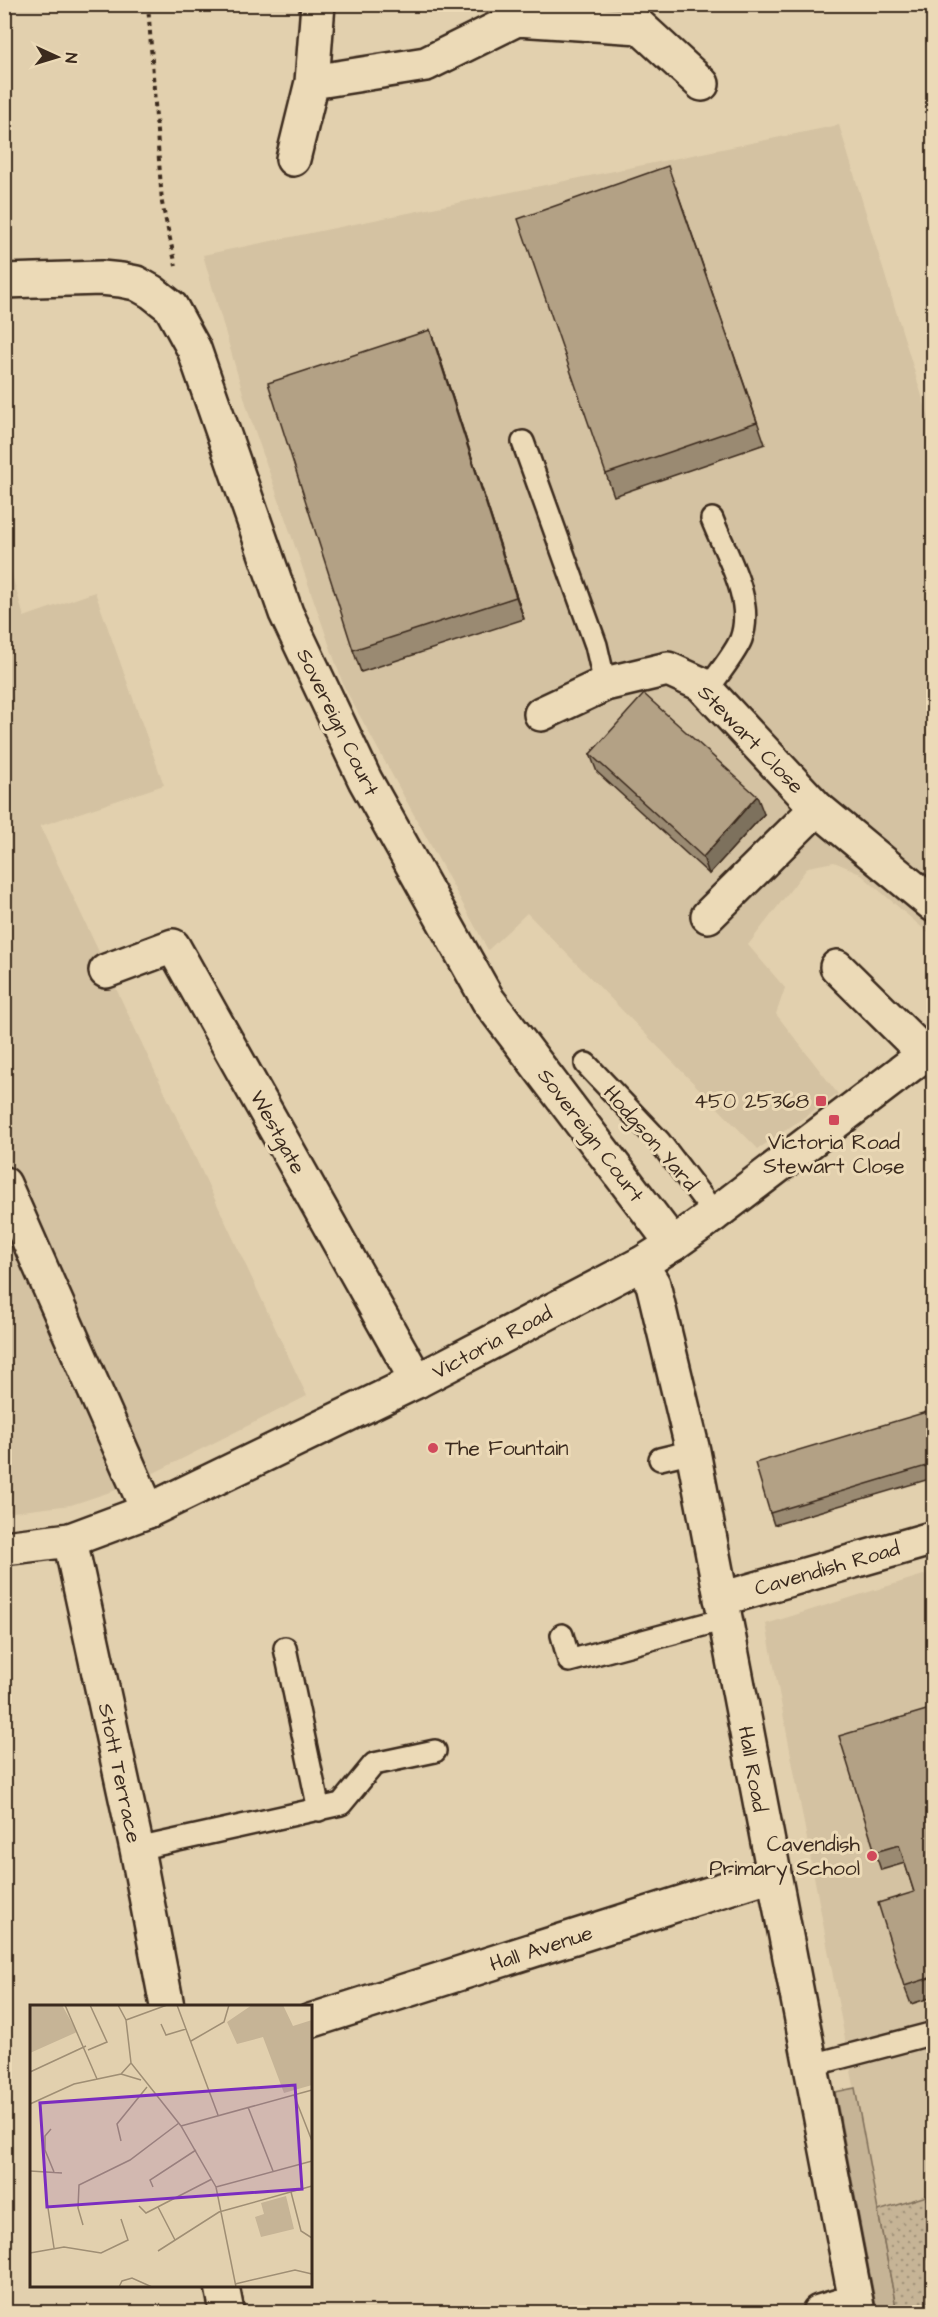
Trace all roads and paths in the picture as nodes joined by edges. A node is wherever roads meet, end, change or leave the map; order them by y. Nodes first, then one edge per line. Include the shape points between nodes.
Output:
1 (18, 4) edge
2 (148, 4) edge
3 (318, 4) edge
4 (4, 6) edge
5 (312, 82) junction
6 (702, 84) dead end
7 (293, 159) dead end
8 (176, 270) dead end
9 (4, 281) edge
10 (523, 442) dead end
11 (712, 519) dead end
12 (605, 684) junction
13 (701, 684) junction
14 (541, 714) dead end
15 (817, 808) junction
16 (933, 905) edge
17 (708, 916) dead end
18 (837, 967) dead end
19 (106, 971) dead end
20 (929, 1050) edge
21 (586, 1064) dead end
22 (4, 1184) edge
23 (715, 1214) junction
24 (674, 1244) junction
25 (641, 1264) junction
26 (417, 1381) junction
27 (693, 1450) junction
28 (660, 1459) dead end
29 (148, 1511) junction
30 (933, 1538) edge
31 (70, 1540) junction
32 (4, 1548) edge
33 (723, 1609) junction
34 (562, 1635) dead end
35 (285, 1648) dead end
36 (435, 1751) dead end
37 (319, 1810) junction
38 (137, 1850) junction
39 (772, 1874) junction
40 (167, 2005) edge
41 (312, 2020) edge
42 (933, 2033) edge
43 (812, 2065) junction
44 (222, 2287) edge
45 (857, 2307) edge
46 (227, 2313) edge
47 (819, 2313) edge

1 - 4 path
2 - 8 path via 162,203
3 - 5 street
5 - 6 street via 426,64 517,19 640,27
5 - 7 street
9 - 24 street, Sovereign Court via 121,280 136,283 171,307 194,349 286,614 365,780 488,1000
10 - 12 lane via 596,645
11 - 13 lane via 740,589 745,616 741,640 713,682
12 - 13 street, Stewart Close via 668,669
12 - 14 street, Stewart Close
13 - 15 street, Stewart Close
15 - 16 street, Stewart Close
15 - 17 street
18 - 20 street
19 - 26 street, Westgate via 173,946
20 - 23 street, Victoria Road
21 - 23 lane, Hodgson Yard via 659,1141
22 - 29 street
23 - 24 street, Victoria Road
24 - 25 street, Victoria Road
25 - 26 street, Victoria Road
25 - 27 street, Hall Road via 653,1284
26 - 29 street, Victoria Road
27 - 28 lane
27 - 33 street, Hall Road
29 - 31 street, Victoria Road
30 - 33 street, Cavendish Road
31 - 32 street, Victoria Road
31 - 38 street, Stott Terrace
33 - 34 lane via 568,1661
33 - 39 street, Hall Road
35 - 37 lane
36 - 37 lane via 374,1764 341,1804
37 - 38 lane
38 - 40 street, Stott Terrace
39 - 41 street, Hall Avenue
39 - 43 street, Hall Road
42 - 43 lane
43 - 45 street, Hall Road
44 - 46 street
45 - 47 street

